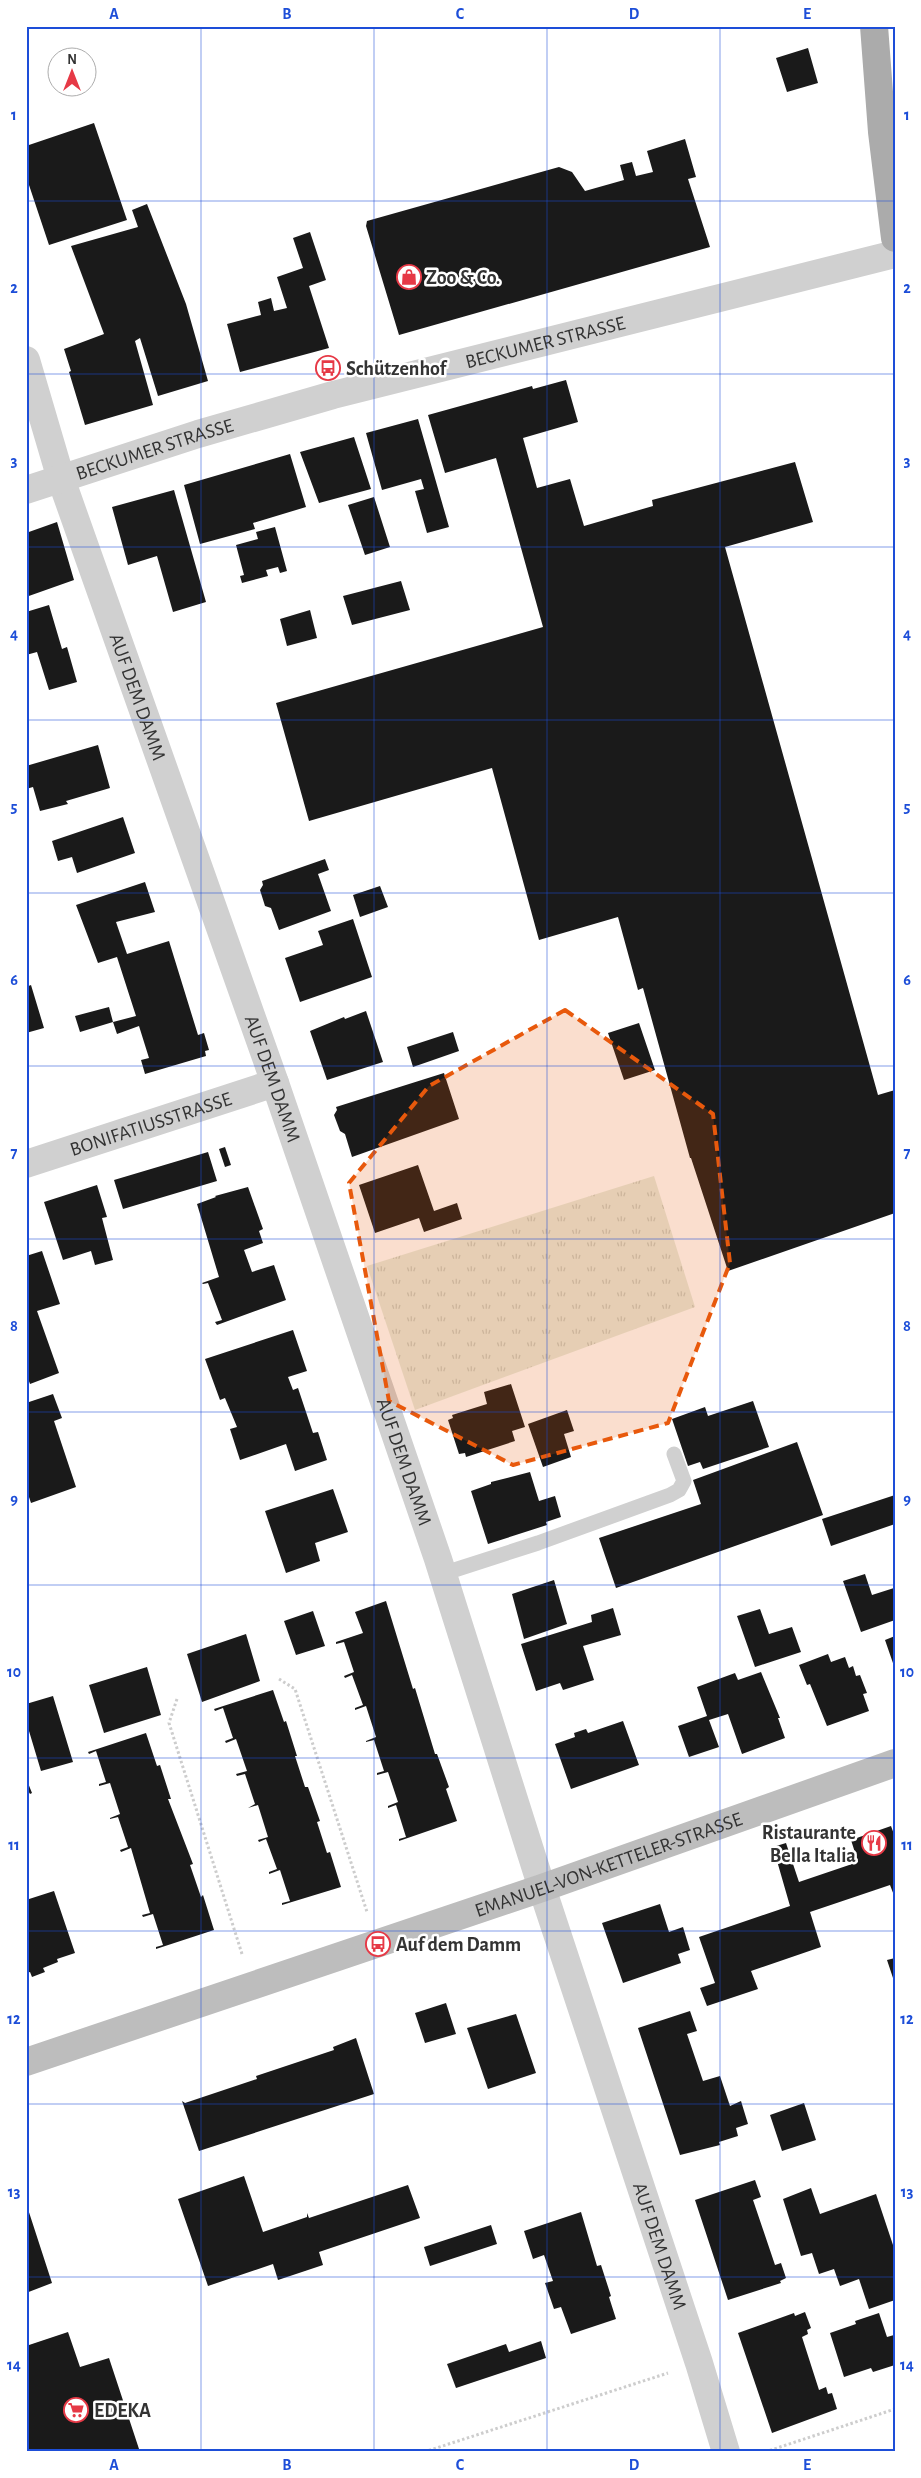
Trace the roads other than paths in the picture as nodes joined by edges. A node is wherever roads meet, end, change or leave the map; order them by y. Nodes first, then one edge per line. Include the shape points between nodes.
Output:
1 (874, 26) edge
2 (895, 238) edge
3 (895, 254) edge
4 (26, 360) edge
5 (61, 479) junction
6 (26, 490) edge
7 (275, 1083) junction
8 (26, 1164) edge
9 (674, 1454) dead end
10 (442, 1574) junction
11 (895, 1763) edge
12 (542, 1888) junction
13 (26, 2062) edge
14 (726, 2452) edge

1 - 2 main road
3 - 5 street, BECKUMER STRASSE via 333,395 198,434
4 - 5 street, AUF DEM DAMM
5 - 6 street, BECKUMER STRASSE
5 - 7 street, AUF DEM DAMM
7 - 8 street, BONIFATIUSSTRASSE
7 - 10 street, AUF DEM DAMM
9 - 10 lane via 684,1481 679,1490 670,1495
10 - 12 street, AUF DEM DAMM
11 - 12 main road, EMANUEL-VON-KETTELER-STRASSE
12 - 13 main road, EMANUEL-VON-KETTELER-STRASSE
12 - 14 street, AUF DEM DAMM

